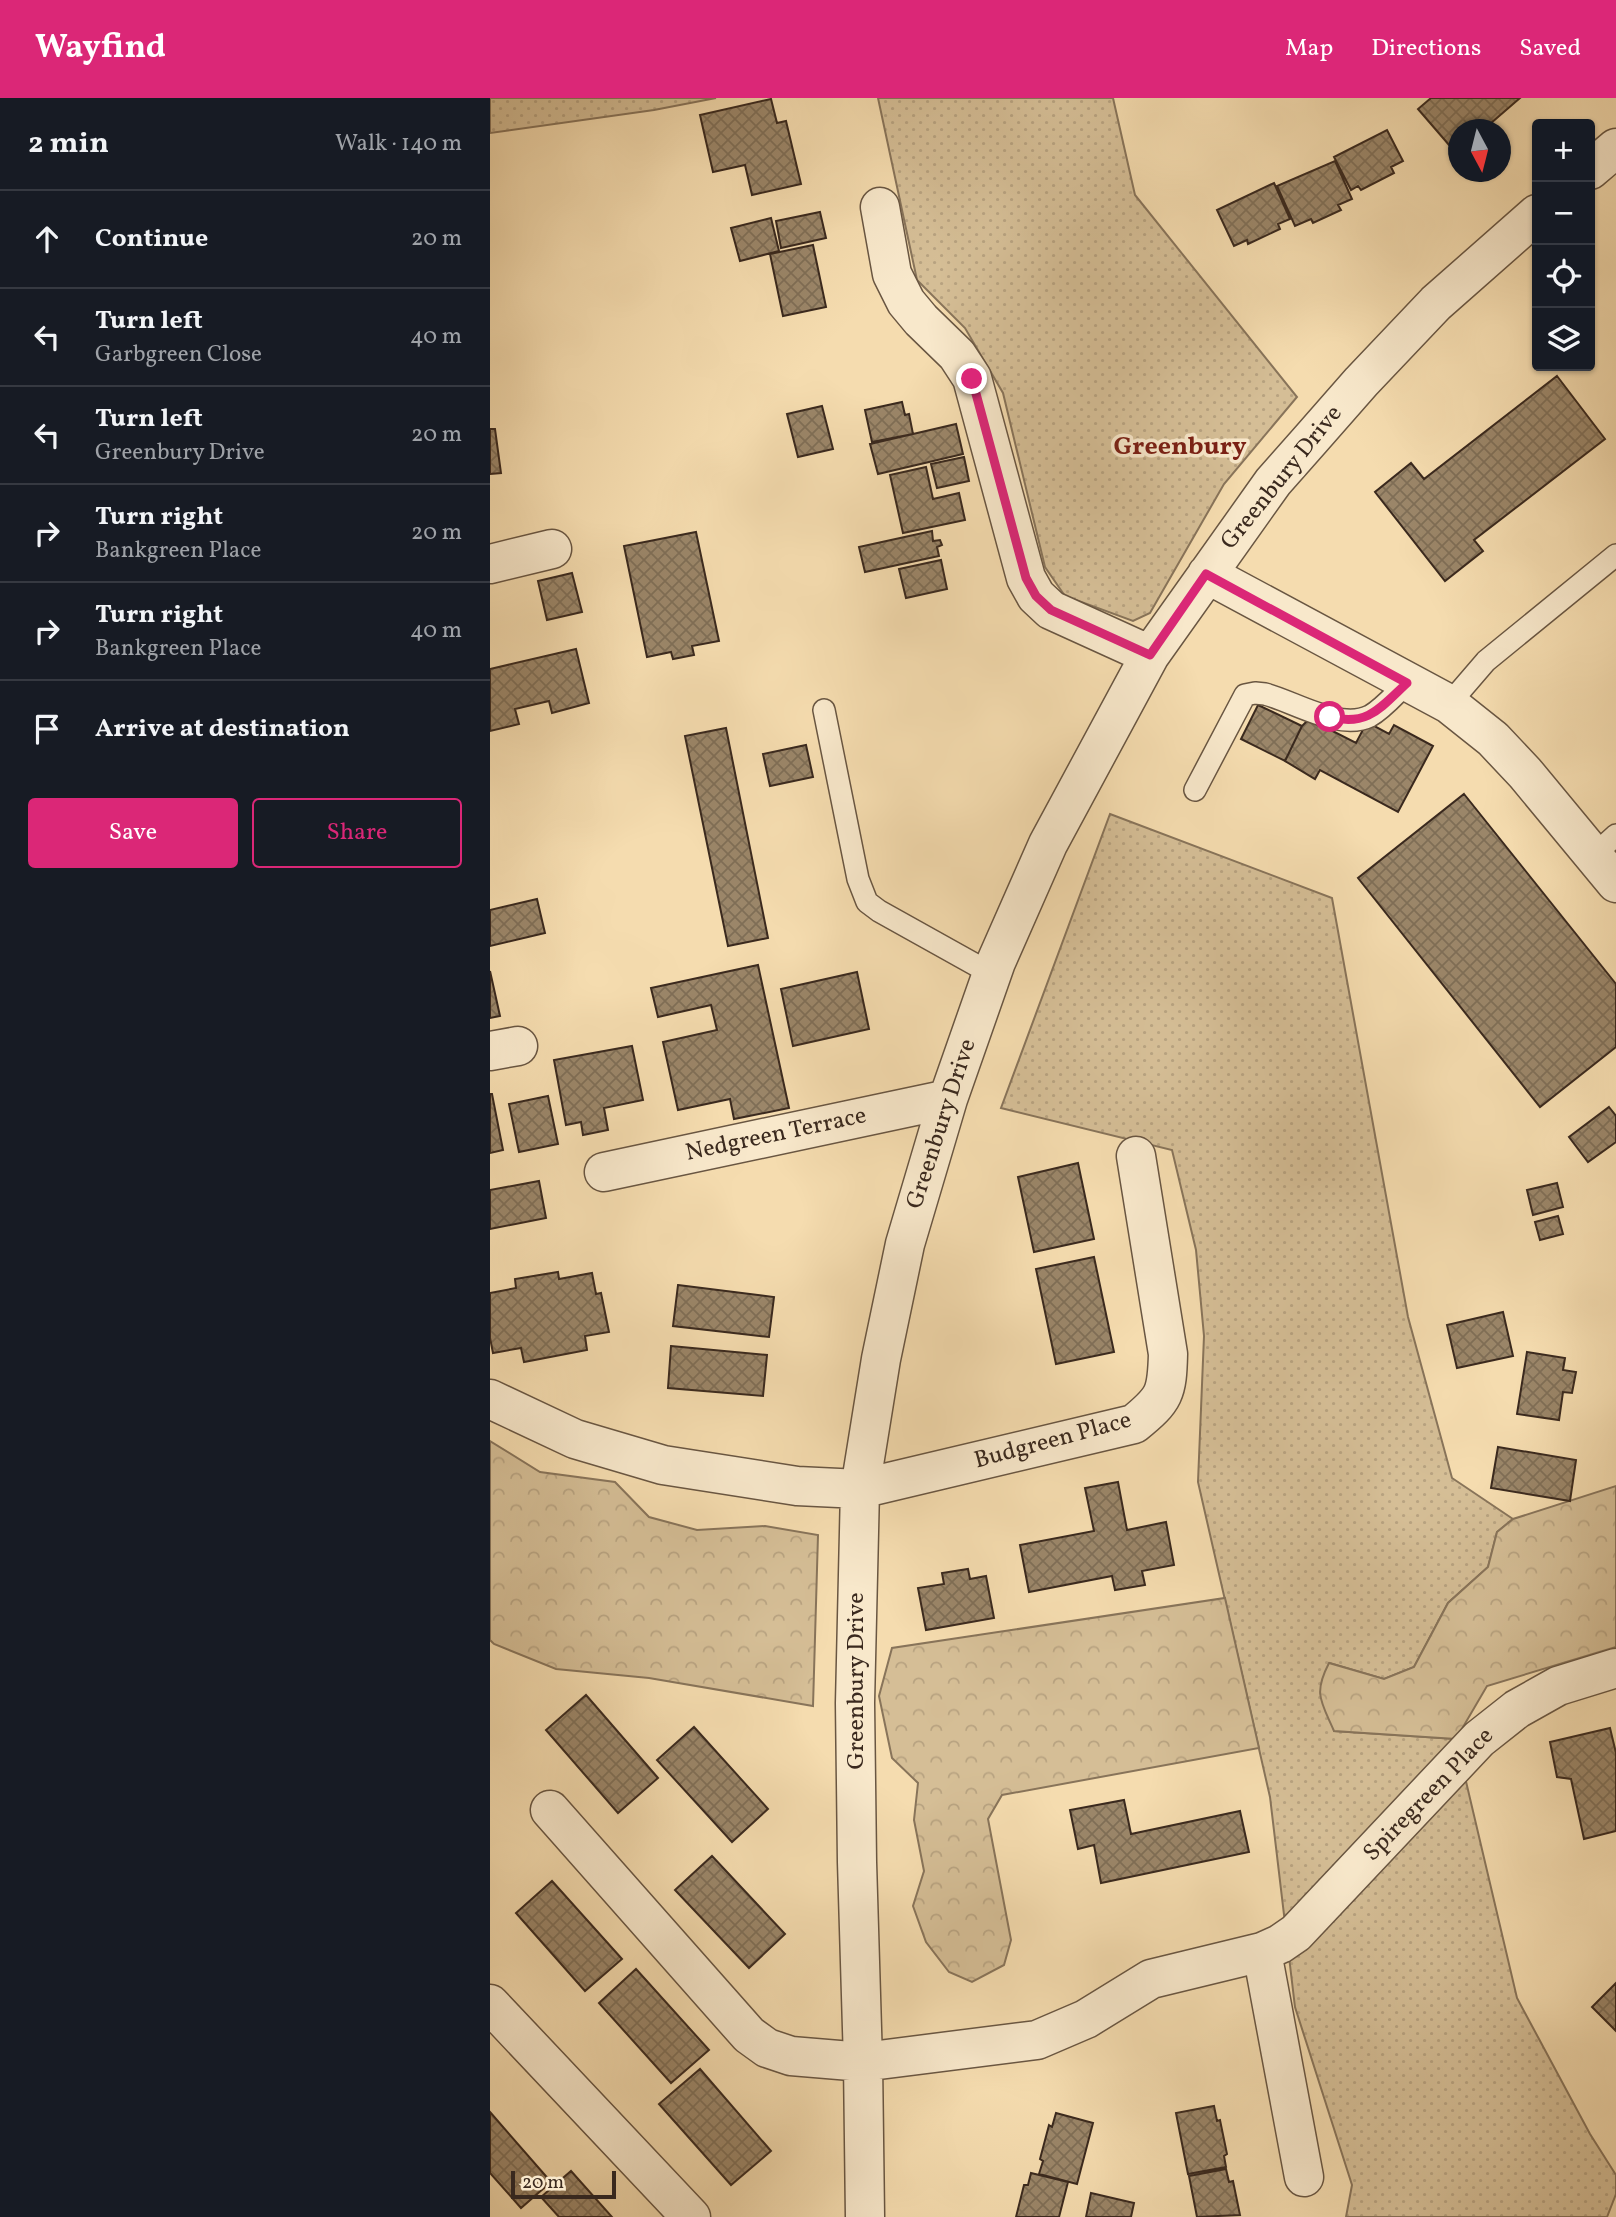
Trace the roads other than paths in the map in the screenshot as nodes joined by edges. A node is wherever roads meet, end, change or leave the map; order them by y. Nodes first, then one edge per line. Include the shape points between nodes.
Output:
1 (1616, 148) edge
2 (1595, 166) edge
3 (880, 207) dead end
4 (1532, 218) edge
5 (552, 549) dead end
6 (1616, 555) edge
7 (490, 564) edge
8 (1206, 574) junction
9 (1150, 655) junction
10 (1407, 683) junction
11 (1449, 704) junction
12 (824, 710) dead end
13 (1195, 790) dead end
14 (1608, 858) edge
15 (992, 974) junction
16 (948, 1099) junction
17 (1136, 1156) dead end
18 (604, 1172) dead end
19 (490, 1399) edge
20 (860, 1489) junction
21 (1616, 1668) edge
22 (550, 1810) dead end
23 (1262, 1952) junction
24 (490, 2004) edge
25 (863, 2062) junction
26 (1304, 2176) dead end
27 (691, 2217) edge
28 (865, 2217) edge

1 - 2 street
3 - 9 street via 892,274 906,302 957,355 972,379 1026,578 1036,596 1051,610
4 - 8 street, Greenbury Drive via 1436,303 1361,382 1273,482
5 - 7 street
6 - 11 lane via 1486,661
8 - 9 street, Greenbury Drive
8 - 10 street
9 - 15 street, Greenbury Drive via 1048,844
10 - 11 street
10 - 13 lane via 1360,720 1345,721 1265,694 1245,695
11 - 14 street via 1493,739
12 - 15 lane via 858,879 867,902
15 - 16 street, Greenbury Drive
16 - 18 street, Nedgreen Terrace
16 - 20 street, Greenbury Drive via 905,1244
17 - 20 street, Budgreen Place via 1168,1354 1167,1383 1156,1407 1134,1424
19 - 20 street, Budgreen Place via 575,1439 663,1465 797,1486
20 - 25 street, Greenbury Drive via 855,1703
21 - 23 street, Spiregreen Place via 1558,1686 1517,1709 1479,1739 1296,1933
22 - 25 street, Spiregreen Place via 749,2035 767,2048 791,2056
23 - 25 street, Spiregreen Place via 1151,1979 1086,2019 1037,2040
23 - 26 street
24 - 27 street
25 - 28 street, Greenbury Drive

